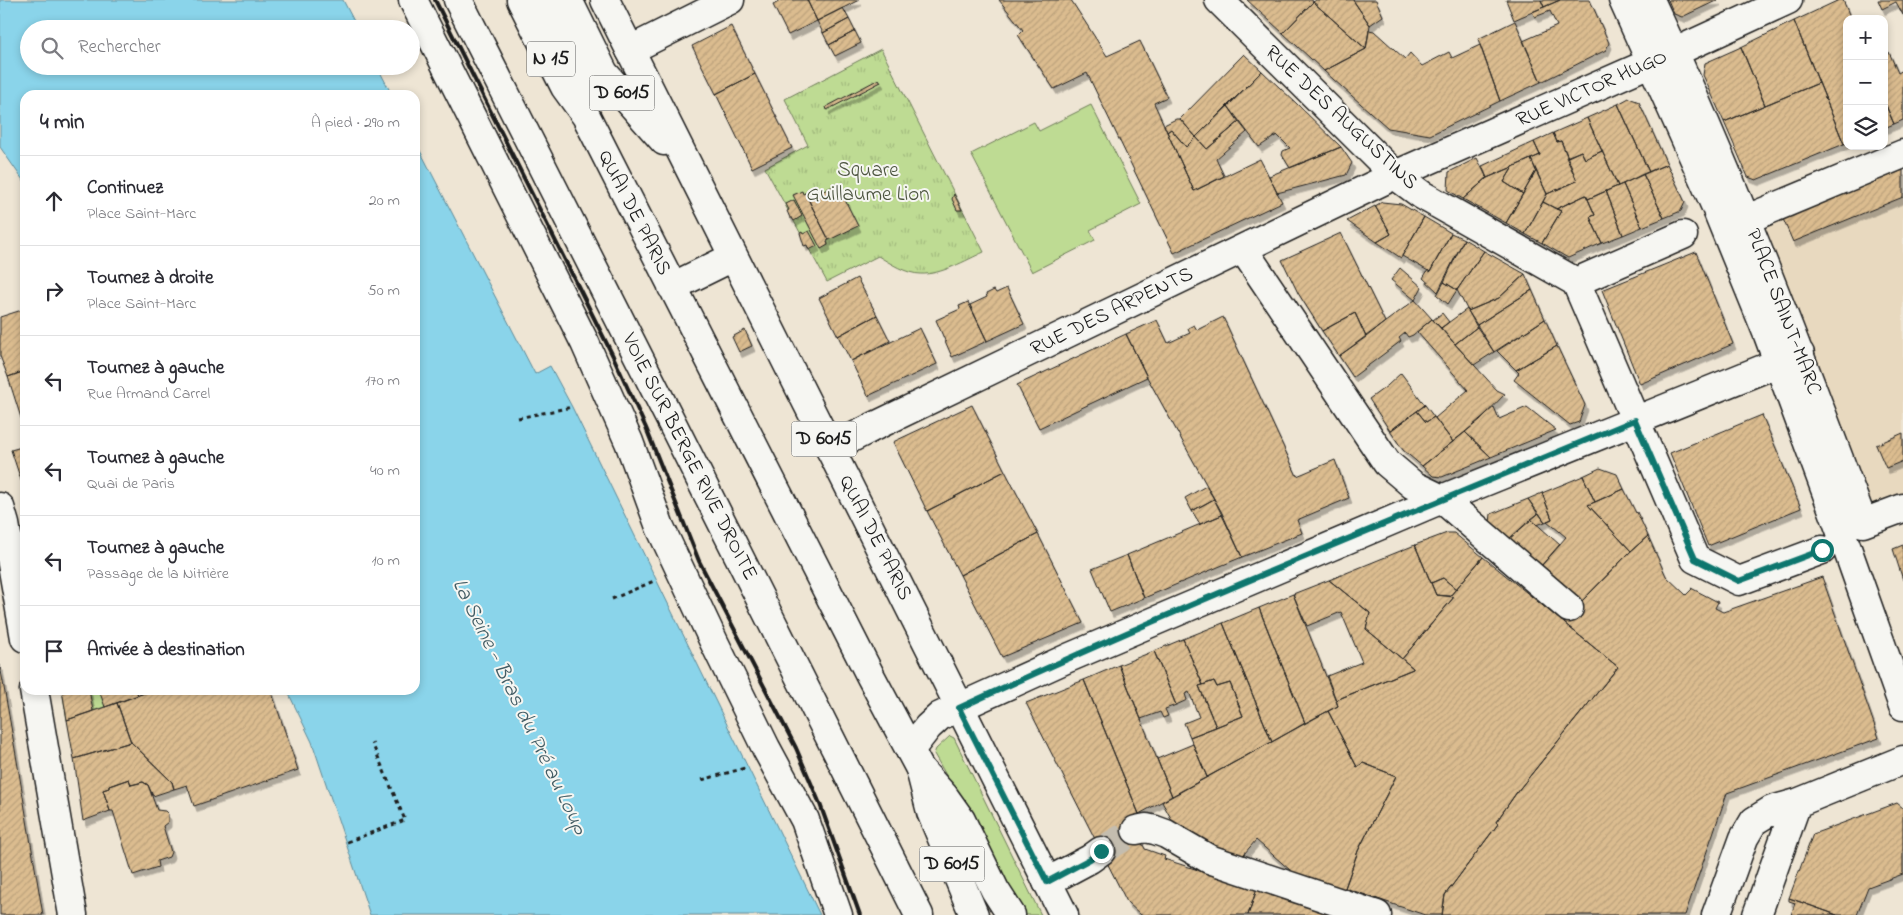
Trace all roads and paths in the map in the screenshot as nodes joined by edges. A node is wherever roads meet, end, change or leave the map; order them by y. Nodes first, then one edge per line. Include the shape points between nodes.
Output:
1 (414, 0) edge
2 (458, 0) edge
3 (521, 0) edge
4 (545, 0) edge
5 (568, 0) edge
6 (605, 0) edge
7 (730, 0) edge
8 (1219, 0) edge
9 (1623, 0) edge
10 (1650, 0) edge
11 (1788, 0) edge
12 (630, 50) junction
13 (1663, 57) junction
14 (586, 116) junction
15 (1903, 154) edge
16 (689, 170) junction
17 (1395, 175) junction
18 (1747, 219) junction
19 (1683, 236) dead end
20 (1243, 249) junction
21 (733, 257) junction
22 (1576, 282) junction
23 (672, 287) junction
24 (1789, 358) junction
25 (572, 407) dead end
26 (518, 418) dead end
27 (1635, 420) junction
28 (830, 449) junction
29 (1442, 499) junction
30 (0, 507) edge
31 (1903, 508) edge
32 (1835, 550) junction
33 (657, 580) dead end
34 (612, 599) dead end
35 (1570, 608) dead end
36 (20, 610) edge
37 (35, 695) edge
38 (1903, 706) edge
39 (959, 708) junction
40 (372, 743) dead end
41 (915, 760) junction
42 (1903, 760) edge
43 (748, 767) dead end
44 (702, 780) dead end
45 (1797, 803) junction
46 (1136, 830) tunnel mouth
47 (347, 842) dead end
48 (1101, 851) tunnel mouth
49 (1047, 882) junction
50 (73, 915) edge
51 (838, 915) edge
52 (919, 915) edge
53 (974, 915) edge
54 (1012, 915) edge
55 (1064, 915) edge
56 (1377, 915) edge
57 (1716, 915) edge
58 (1757, 915) edge

1 - 51 street via 585,343 629,442 660,526 762,739 805,820
2 - 52 street, VOIE SUR BERGE RIVE DROITE / D 6015
3 - 14 street, QUAI DE PARIS / N 15 via 565,87
4 - 14 street, D 6015 via 580,78
5 - 16 street, D 6015 via 604,73
6 - 12 street, QUAI DE PARIS / D 6015
7 - 12 street
8 - 17 street, RUE DES AUGUSTINS
9 - 13 street
10 - 13 street
11 - 13 street, RUE VICTOR HUGO
12 - 16 street, QUAI DE PARIS / D 6015
13 - 17 street, RUE VICTOR HUGO
13 - 18 street
13 - 24 street, PLACE SAINT-MARC via 1715,205
14 - 23 street, QUAI DE PARIS / D 6015
15 - 18 street, PLACE SAINT-MARC
16 - 21 street, QUAI DE PARIS / D 6015
17 - 20 street, RUE DES ARPENTS
17 - 22 street, RUE DES AUGUSTINS via 1422,195
18 - 24 street, PLACE SAINT-MARC
19 - 22 street
20 - 28 street, RUE DES ARPENTS
20 - 29 street via 1387,463 1412,485
21 - 23 street
21 - 28 street, QUAI DE PARIS / D 6015
22 - 27 street
23 - 41 street, QUAI DE PARIS / D 6015
24 - 27 street
24 - 31 street, PLACE SAINT-MARC via 1863,522
24 - 32 street, PLACE SAINT-MARC
25 - 26 path
27 - 29 street
27 - 32 street via 1695,559 1739,581
28 - 39 street, QUAI DE PARIS / D 6015
29 - 35 street
29 - 39 street via 1068,658
30 - 36 street
32 - 38 street, PLACE SAINT-MARC
33 - 34 path
37 - 50 street
39 - 41 street via 940,716 928,727
39 - 49 street, QUAI DE PARIS / D 6015
40 - 47 path via 405,820
41 - 53 street, QUAI DE PARIS / D 6015 via 931,812
41 - 54 street via 961,820 995,890
42 - 45 street
43 - 44 path
45 - 57 street via 1772,810 1754,821 1744,838
45 - 58 street
46 - 56 street via 1155,830 1209,859
48 - 49 street
49 - 55 street, QUAI DE PARIS / D 6015

